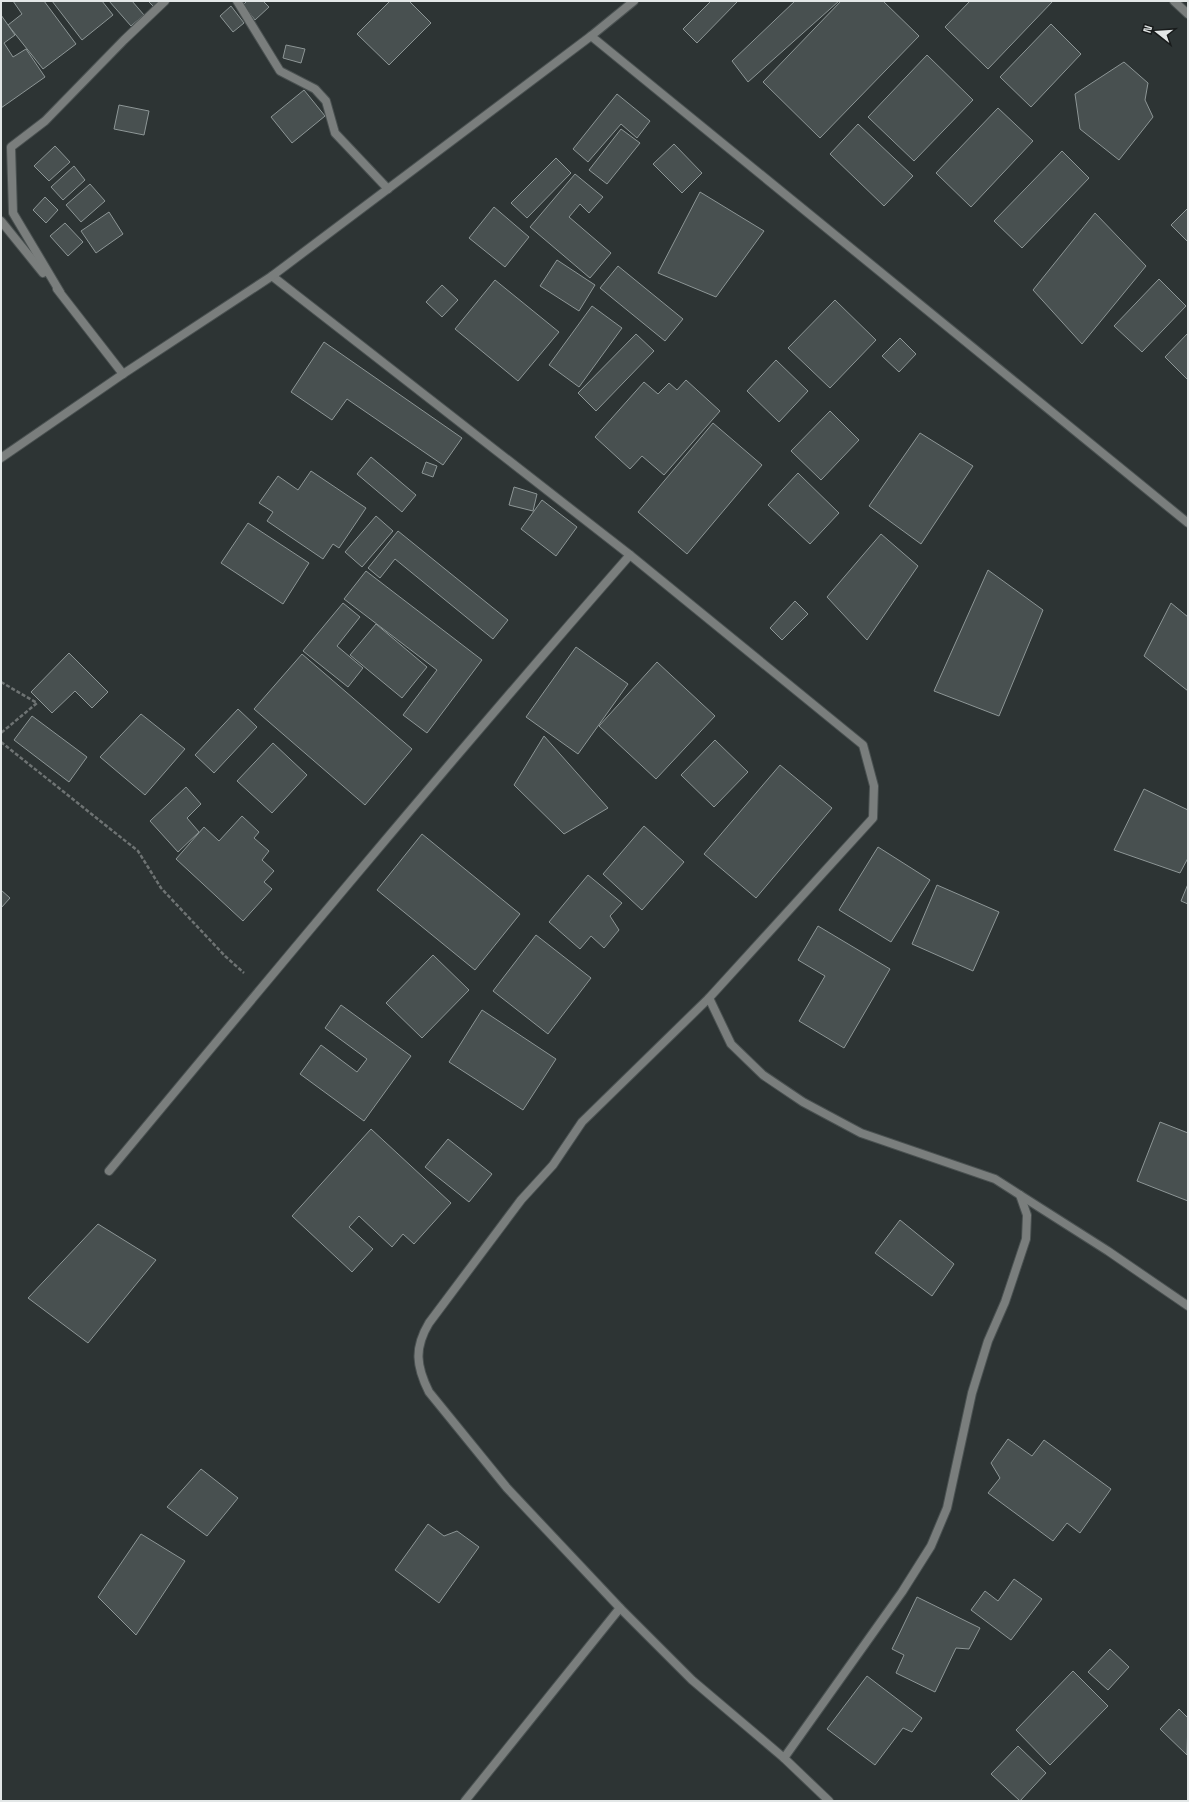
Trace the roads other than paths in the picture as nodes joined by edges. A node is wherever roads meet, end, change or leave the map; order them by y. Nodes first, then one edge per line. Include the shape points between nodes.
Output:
1 (165, 1) edge
2 (237, 1) edge
3 (634, 1) edge
4 (1174, 1) edge
5 (1188, 14) edge
6 (591, 36) junction
7 (388, 189) junction
8 (1, 221) edge
9 (272, 276) junction
10 (60, 292) junction
11 (123, 374) junction
12 (1, 458) edge
13 (1188, 523) edge
14 (630, 556) junction
15 (709, 998) junction
16 (109, 1171) dead end
17 (1020, 1195) junction
18 (1188, 1306) edge
19 (620, 1608) junction
20 (784, 1758) junction
21 (465, 1801) edge
22 (829, 1801) edge

1 - 10 street via 45,121 11,147 13,213
2 - 7 street via 280,71 315,89 326,101 334,133
3 - 6 street
4 - 5 street
6 - 7 street
6 - 13 street
7 - 9 street
8 - 10 street
9 - 11 street
9 - 14 street
10 - 11 street
11 - 12 street
14 - 15 street via 863,745 874,786 873,818
14 - 16 street via 382,843
15 - 17 street via 731,1044 763,1075 803,1102 861,1133 995,1179
15 - 19 street via 582,1122 429,1323 419,1345 419,1369 428,1392 507,1488
17 - 18 street
17 - 20 street via 1027,1215 1026,1238 972,1393 947,1508 934,1540 902,1592
19 - 20 street via 692,1680
19 - 21 street
20 - 22 street

